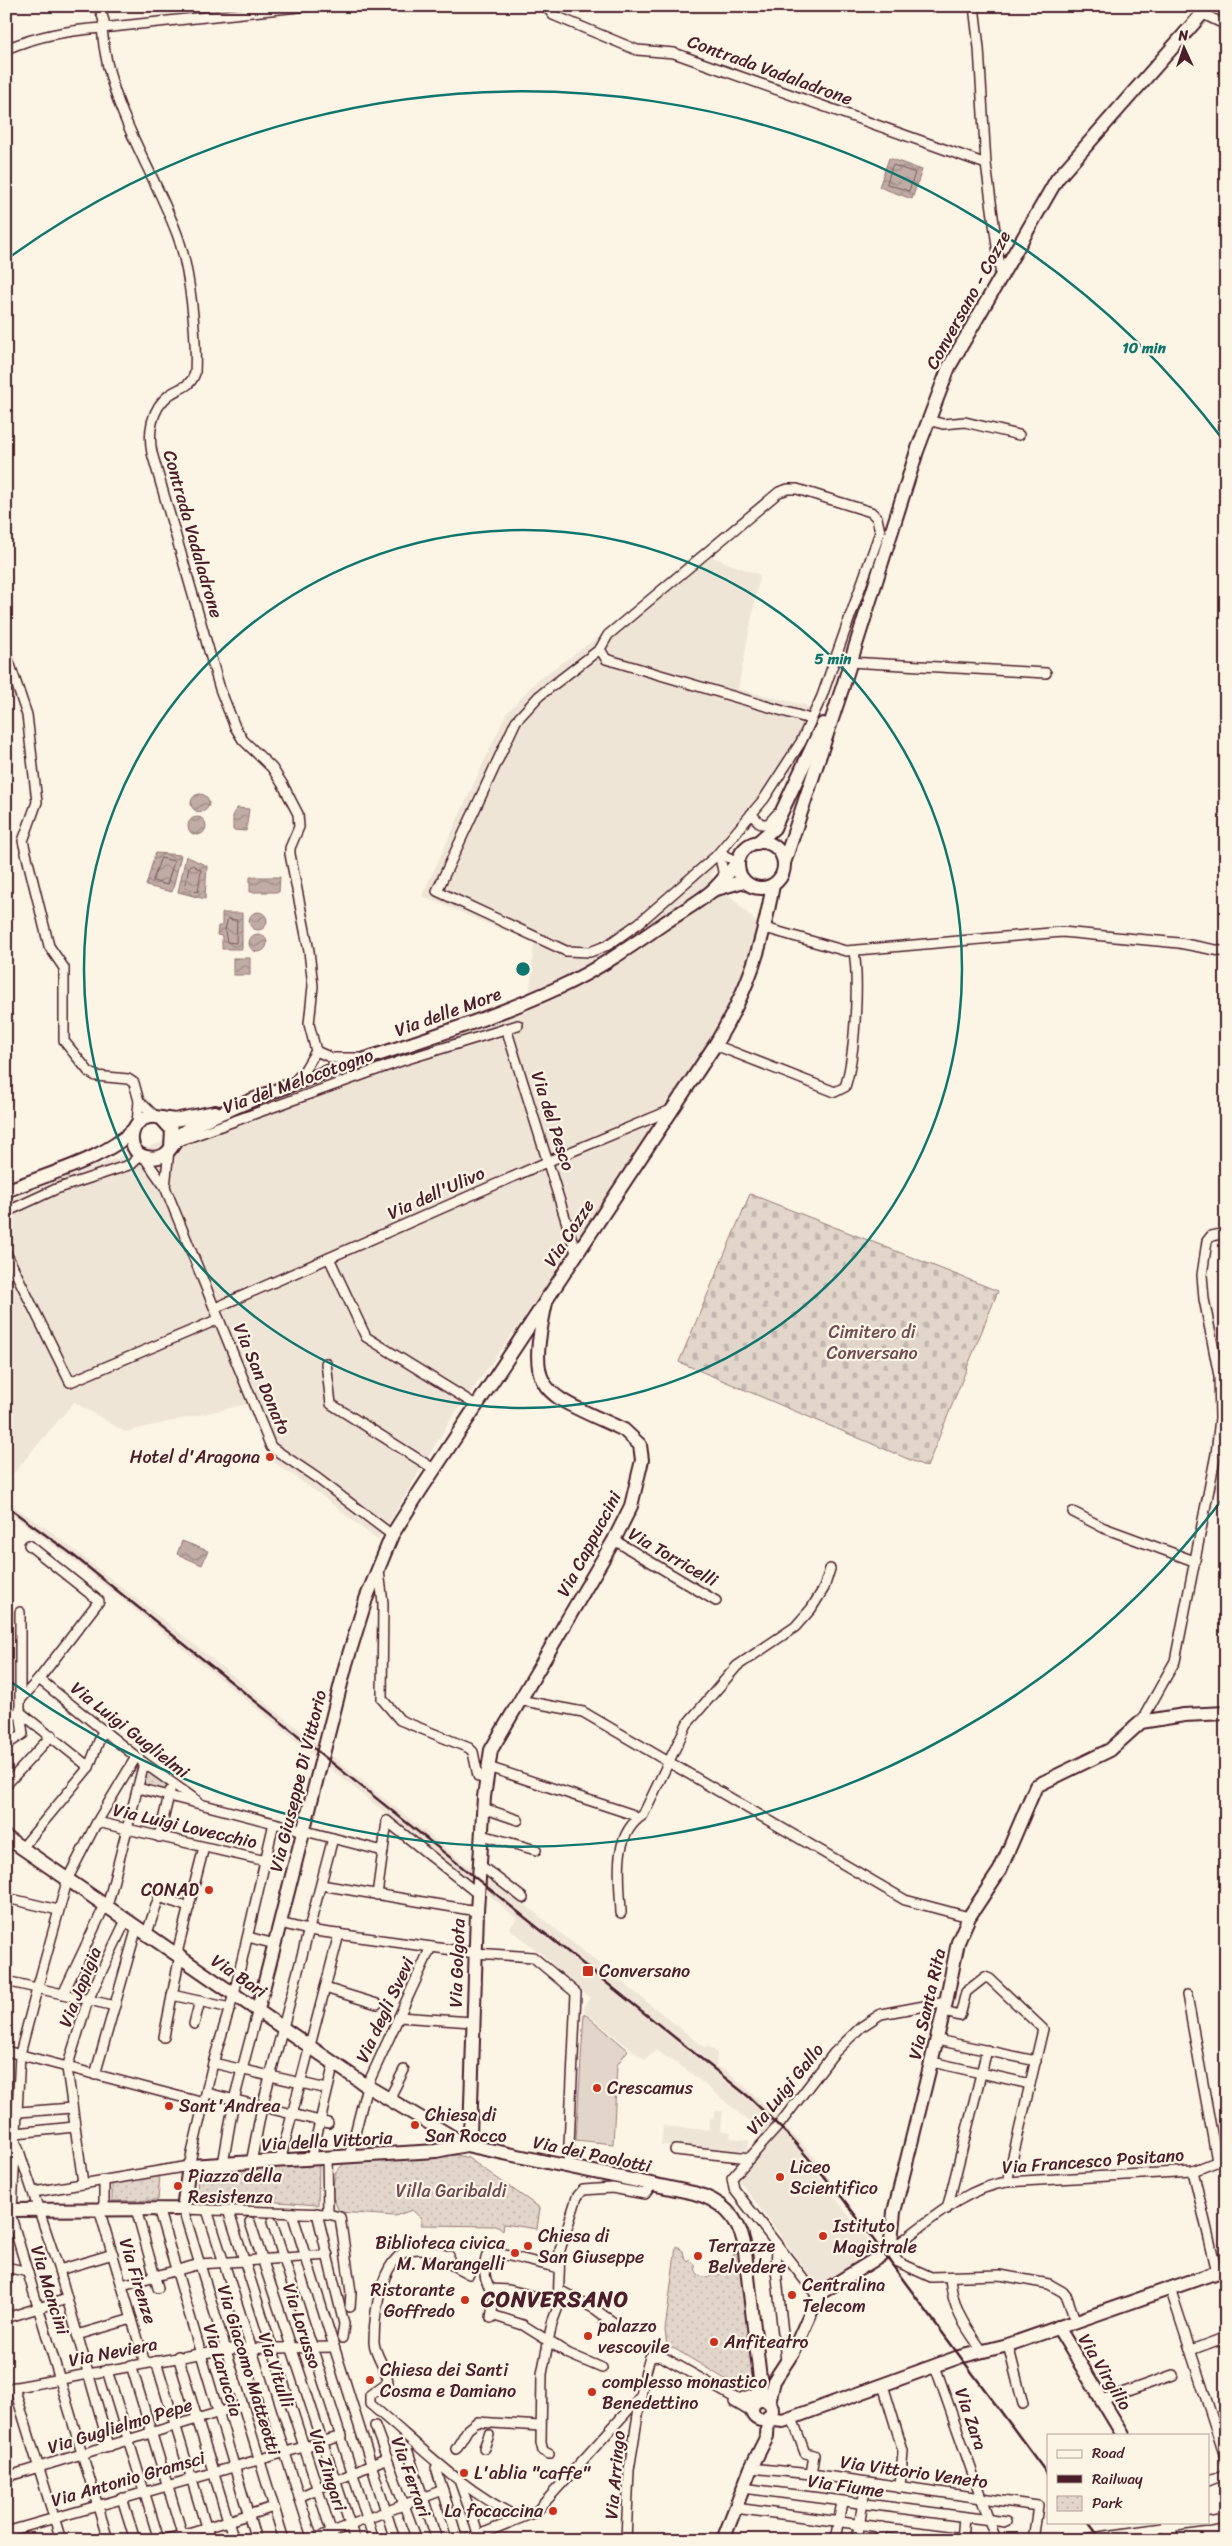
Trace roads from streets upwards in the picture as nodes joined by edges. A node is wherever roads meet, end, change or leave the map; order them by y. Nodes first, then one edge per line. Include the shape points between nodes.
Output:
1 (99, 6) edge
2 (308, 6) edge
3 (546, 6) edge
4 (974, 6) edge
5 (1206, 10) edge
6 (1226, 24) edge
7 (102, 28) junction
8 (6, 49) edge
9 (986, 164) junction
10 (1001, 276) junction
11 (928, 420) junction
12 (1019, 435) dead end
13 (600, 649) junction
14 (6, 654) edge
15 (849, 662) junction
16 (1046, 673) dead end
17 (810, 719) junction
18 (812, 750) junction
19 (751, 814) junction
20 (757, 842) junction
21 (718, 853) junction
22 (738, 862) junction
23 (784, 863) junction
24 (724, 876) junction
25 (744, 881) junction
26 (773, 885) junction
27 (757, 888) junction
28 (713, 890) junction
29 (768, 914) junction
30 (765, 928) junction
31 (854, 951) junction
32 (1226, 952) edge
33 (518, 1025) dead end
34 (506, 1028) junction
35 (715, 1045) junction
36 (316, 1051) junction
37 (370, 1058) junction
38 (288, 1088) junction
39 (139, 1101) junction
40 (232, 1108) junction
41 (672, 1110) junction
42 (158, 1117) junction
43 (135, 1126) junction
44 (172, 1146) junction
45 (106, 1151) junction
46 (140, 1153) junction
47 (549, 1161) junction
48 (165, 1187) junction
49 (6, 1191) edge
50 (6, 1212) edge
51 (1226, 1232) edge
52 (6, 1253) edge
53 (576, 1253) junction
54 (329, 1258) junction
55 (547, 1298) junction
56 (215, 1308) junction
57 (219, 1319) junction
58 (326, 1363) dead end
59 (476, 1405) junction
60 (434, 1469) junction
61 (1073, 1512) dead end
62 (392, 1535) junction
63 (614, 1540) junction
64 (29, 1546) dead end
65 (1194, 1561) junction
66 (379, 1563) junction
67 (830, 1569) dead end
68 (716, 1601) dead end
69 (20, 1612) dead end
70 (39, 1680) junction
71 (22, 1698) junction
72 (519, 1700) junction
73 (20, 1712) junction
74 (1226, 1713) edge
75 (6, 1717) edge
76 (1141, 1722) junction
77 (103, 1730) junction
78 (52, 1735) junction
79 (6, 1745) edge
80 (136, 1757) junction
81 (144, 1763) junction
82 (669, 1764) junction
83 (90, 1767) junction
84 (488, 1767) junction
85 (487, 1781) junction
86 (172, 1783) junction
87 (6, 1785) edge
88 (138, 1788) junction
89 (169, 1796) junction
90 (202, 1805) junction
91 (483, 1808) junction
92 (637, 1819) junction
93 (518, 1820) dead end
94 (97, 1822) junction
95 (274, 1823) junction
96 (127, 1829) junction
97 (305, 1831) junction
98 (482, 1835) junction
99 (6, 1837) edge
100 (159, 1837) junction
101 (333, 1838) junction
102 (204, 1847) junction
103 (22, 1848) junction
104 (536, 1850) dead end
105 (383, 1851) junction
106 (266, 1860) junction
107 (480, 1865) junction
108 (68, 1878) junction
109 (321, 1885) junction
110 (478, 1894) junction
111 (377, 1895) junction
112 (7, 1898) edge
113 (523, 1898) dead end
114 (106, 1906) junction
115 (189, 1907) junction
116 (58, 1910) junction
117 (476, 1911) junction
118 (620, 1912) dead end
119 (969, 1917) junction
120 (280, 1923) junction
121 (137, 1927) junction
122 (308, 1930) junction
123 (339, 1934) junction
124 (248, 1937) junction
125 (275, 1944) junction
126 (432, 1947) junction
127 (475, 1953) junction
128 (180, 1956) junction
129 (6, 1980) edge
130 (326, 1988) junction
131 (37, 1989) junction
132 (63, 1994) junction
133 (234, 1994) junction
134 (1187, 1994) dead end
135 (172, 1996) junction
136 (88, 2000) junction
137 (200, 2002) junction
138 (377, 2004) dead end
139 (115, 2006) junction
140 (945, 2007) junction
141 (230, 2008) junction
142 (258, 2009) junction
143 (399, 2017) junction
144 (472, 2022) junction
145 (194, 2024) dead end
146 (284, 2028) junction
147 (164, 2037) dead end
148 (937, 2040) junction
149 (311, 2047) junction
150 (987, 2050) junction
151 (6, 2051) edge
152 (20, 2054) junction
153 (1036, 2061) junction
154 (932, 2062) junction
155 (213, 2063) junction
156 (334, 2063) junction
157 (67, 2068) junction
158 (242, 2070) junction
159 (404, 2070) dead end
160 (981, 2074) junction
161 (95, 2075) junction
162 (270, 2076) junction
163 (301, 2083) junction
164 (1030, 2084) junction
165 (367, 2086) junction
166 (327, 2089) junction
167 (206, 2093) junction
168 (389, 2099) junction
169 (234, 2100) junction
170 (204, 2103) junction
171 (262, 2107) junction
172 (72, 2108) junction
173 (17, 2111) junction
174 (6, 2113) edge
175 (292, 2114) junction
176 (324, 2122) junction
177 (74, 2127) junction
178 (16, 2137) junction
179 (461, 2142) junction
180 (675, 2150) dead end
181 (349, 2157) junction
182 (327, 2158) junction
183 (750, 2158) junction
184 (311, 2159) junction
185 (1221, 2160) edge
186 (280, 2161) junction
187 (251, 2163) junction
188 (223, 2164) junction
189 (568, 2166) junction
190 (188, 2169) junction
191 (1193, 2171) junction
192 (104, 2181) junction
193 (1007, 2182) junction
194 (83, 2183) junction
195 (652, 2185) junction
196 (34, 2192) junction
197 (183, 2205) junction
198 (158, 2208) junction
199 (102, 2209) junction
200 (136, 2209) junction
201 (947, 2209) junction
202 (9, 2210) edge
203 (41, 2210) junction
204 (207, 2210) junction
205 (228, 2210) junction
206 (292, 2212) junction
207 (317, 2213) junction
208 (328, 2214) junction
209 (248, 2217) junction
210 (271, 2218) junction
211 (777, 2248) junction
212 (890, 2250) junction
213 (113, 2254) junction
214 (328, 2255) junction
215 (306, 2256) junction
216 (284, 2257) junction
217 (263, 2259) junction
218 (243, 2260) junction
219 (224, 2261) junction
220 (200, 2264) junction
221 (6, 2267) edge
222 (559, 2268) junction
223 (59, 2270) junction
224 (176, 2270) junction
225 (1221, 2270) edge
226 (28, 2272) junction
227 (486, 2274) junction
228 (155, 2277) junction
229 (950, 2278) junction
230 (122, 2285) junction
231 (158, 2288) dead end
232 (1170, 2288) junction
233 (490, 2289) junction
234 (559, 2290) junction
235 (817, 2296) junction
236 (67, 2299) junction
237 (558, 2304) junction
238 (350, 2306) dead end
239 (38, 2308) junction
240 (6, 2318) edge
241 (132, 2320) junction
242 (1075, 2320) junction
243 (616, 2324) dead end
244 (1058, 2327) junction
245 (77, 2334) junction
246 (342, 2338) dead end
247 (1226, 2338) edge
248 (548, 2342) junction
249 (1008, 2345) junction
250 (334, 2347) junction
251 (252, 2348) junction
252 (272, 2348) junction
253 (292, 2348) junction
254 (313, 2348) junction
255 (226, 2349) junction
256 (1191, 2350) junction
257 (983, 2352) junction
258 (200, 2353) junction
259 (178, 2356) junction
260 (156, 2361) junction
261 (786, 2361) junction
262 (145, 2363) junction
263 (131, 2365) junction
264 (935, 2366) junction
265 (602, 2368) dead end
266 (107, 2370) junction
267 (86, 2374) junction
268 (1173, 2375) dead end
269 (59, 2379) junction
270 (760, 2383) junction
271 (883, 2385) junction
272 (10, 2388) edge
273 (725, 2393) junction
274 (641, 2396) junction
275 (735, 2398) junction
276 (1102, 2400) junction
277 (1023, 2404) dead end
278 (243, 2406) junction
279 (762, 2410) junction
280 (218, 2413) junction
281 (792, 2418) junction
282 (197, 2419) junction
283 (175, 2426) junction
284 (375, 2426) dead end
285 (540, 2426) junction
286 (152, 2433) junction
287 (1122, 2434) edge
288 (489, 2435) dead end
289 (342, 2436) junction
290 (128, 2440) junction
291 (322, 2441) junction
292 (109, 2446) junction
293 (303, 2446) junction
294 (484, 2448) dead end
295 (407, 2449) dead end
296 (456, 2449) dead end
297 (285, 2451) junction
298 (82, 2454) junction
299 (549, 2454) dead end
300 (259, 2458) junction
301 (387, 2458) junction
302 (1226, 2460) edge
303 (234, 2465) junction
304 (372, 2465) junction
305 (39, 2467) junction
306 (436, 2468) dead end
307 (751, 2468) junction
308 (213, 2472) junction
309 (354, 2473) junction
310 (811, 2474) junction
311 (1226, 2474) edge
312 (6, 2477) edge
313 (191, 2478) junction
314 (1210, 2480) edge
315 (336, 2481) junction
316 (866, 2482) junction
317 (460, 2483) junction
318 (168, 2485) junction
319 (900, 2487) junction
320 (743, 2488) junction
321 (317, 2489) junction
322 (442, 2490) junction
323 (144, 2492) junction
324 (299, 2497) junction
325 (122, 2498) junction
326 (423, 2498) junction
327 (981, 2498) junction
328 (842, 2502) junction
329 (862, 2504) junction
330 (97, 2505) junction
331 (405, 2505) junction
332 (274, 2507) junction
333 (735, 2508) junction
334 (386, 2512) junction
335 (249, 2514) junction
336 (964, 2517) junction
337 (54, 2518) junction
338 (520, 2518) junction
339 (1226, 2518) edge
340 (368, 2519) junction
341 (228, 2520) junction
342 (838, 2520) junction
343 (989, 2520) junction
344 (1006, 2522) dead end
345 (1210, 2522) edge
346 (860, 2524) junction
347 (1196, 2524) edge
348 (350, 2526) junction
349 (206, 2527) junction
350 (882, 2527) junction
351 (1170, 2530) edge
352 (6, 2532) edge
353 (332, 2536) edge
354 (184, 2537) edge
355 (479, 2537) edge
356 (962, 2539) edge
357 (61, 2540) edge
358 (108, 2540) edge
359 (135, 2540) edge
360 (159, 2540) edge
361 (165, 2540) edge
362 (210, 2540) edge
363 (234, 2540) edge
364 (256, 2540) edge
365 (284, 2540) edge
366 (312, 2540) edge
367 (355, 2540) edge
368 (374, 2540) edge
369 (395, 2540) edge
370 (417, 2540) edge
371 (437, 2540) edge
372 (458, 2540) edge
373 (466, 2540) edge
374 (626, 2540) edge
375 (723, 2540) edge
376 (835, 2540) edge
377 (857, 2540) edge
378 (880, 2540) edge
379 (978, 2540) edge
380 (996, 2540) edge
381 (1033, 2540) edge
382 (1078, 2540) edge

1 - 7 street, Contrada Vadaladrone via 104,21
2 - 7 street
3 - 9 street, Contrada Vadaladrone via 553,15 638,50 674,53
4 - 9 street
5 - 6 street
5 - 10 street, Conversano - Cozze via 1057,178
7 - 8 street via 60,31
7 - 36 street, Contrada Vadaladrone via 114,95 177,234 188,280 195,373 192,382 159,405 151,425 152,453 220,689 235,727 243,740 272,768 298,814 299,827 290,854 309,950 313,986 309,1024
9 - 10 street
10 - 11 street, Conversano - Cozze via 949,367
11 - 12 street via 942,424 965,422
11 - 15 street, Conversano - Cozze
13 - 17 street via 606,659
13 - 17 street via 608,635 779,492 797,489 871,512 877,518 880,532 822,696
13 - 21 street via 539,696 516,721 437,891 566,951 590,952 608,945 640,923
14 - 39 street via 27,715 37,802 24,841 49,946 64,968 64,1041 96,1076 128,1079 134,1083
15 - 16 street
15 - 18 street
15 - 23 street
17 - 19 street via 801,742
18 - 19 street via 801,765 774,820 761,824
18 - 20 street via 774,828
19 - 21 street
20 - 22 street via 744,849
20 - 23 street via 778,849
21 - 22 street
21 - 24 street
22 - 24 street
22 - 25 street
23 - 26 street via 782,876
24 - 28 street
25 - 27 street
25 - 28 street
26 - 27 street
26 - 29 street, Via Cozze
27 - 29 street
28 - 37 street, Via delle More via 626,950 561,986
29 - 30 street, Via Cozze
30 - 31 street
30 - 35 street, Via Cozze via 753,972
31 - 32 street via 1062,932 1179,943
31 - 35 street via 852,1060 845,1087 835,1092
33 - 34 street, Via del Melocotogno
34 - 44 street, Via del Melocotogno via 401,1061
34 - 47 street, Via del Pesco
35 - 41 street, Via Cozze
36 - 37 street via 332,1058
36 - 38 street
37 - 38 street, Via delle More
38 - 40 street, Via delle More
39 - 42 street
39 - 43 street
40 - 42 street via 174,1120
40 - 44 street via 182,1133
41 - 47 street, Via dell'Ulivo
41 - 53 street, Via Cozze
42 - 43 street via 146,1118
42 - 44 street via 172,1130
43 - 45 street via 121,1142
43 - 46 street via 132,1140
44 - 46 street via 164,1155 155,1158
44 - 48 street
45 - 46 street
45 - 49 street
46 - 48 street, Via San Donato
46 - 50 street via 132,1164 56,1189
47 - 53 street, Via del Pesco
47 - 54 street, Via dell'Ulivo
48 - 56 street, Via San Donato
51 - 65 street via 1211,1236 1207,1241 1203,1263 1204,1299 1219,1376 1220,1418 1216,1454
52 - 57 street via 70,1382
53 - 55 street, Via Cozze
54 - 56 street, Via dell'Ulivo
54 - 59 street via 366,1337
55 - 59 street, Via Cozze
55 - 63 street, Via Cappuccini via 538,1336 537,1362 546,1387 556,1398 624,1430 640,1445 642,1460 636,1494
56 - 57 street, Via San Donato
57 - 62 street, Via San Donato via 271,1447
58 - 60 street via 331,1404
59 - 60 street, Via Cozze
60 - 62 street, Via Cozze
61 - 65 street via 1104,1528
62 - 66 street, Via Cozze
63 - 68 street, Via Torricelli
63 - 72 street, Via Cappuccini
64 - 70 street via 99,1601
65 - 76 street via 1175,1661
66 - 85 street via 383,1604 382,1698 400,1720 469,1748 473,1752 478,1776
66 - 97 street, Via Giuseppe Di Vittorio via 346,1664
67 - 82 street via 824,1588 794,1627 736,1666 688,1724
69 - 71 street
70 - 71 street
70 - 77 street, Via Luigi Guglielmi
71 - 73 street
72 - 82 street via 583,1712
72 - 84 street, Via Cappuccini via 490,1750
73 - 75 street
73 - 78 street
73 - 79 street via 23,1734
74 - 76 street
76 - 119 street, Via Santa Rita via 1110,1750 1036,1786 1000,1870
77 - 80 street, Via Luigi Guglielmi
77 - 83 street
78 - 83 street
78 - 87 street
80 - 81 street, Via Luigi Guglielmi
80 - 94 street
81 - 86 street, Via Luigi Guglielmi
81 - 88 street
82 - 92 street via 643,1815
82 - 119 street via 905,1900
83 - 103 street
84 - 85 street, Via Cappuccini
84 - 92 street via 631,1814
85 - 91 street, Via Golgota
86 - 89 street
86 - 90 street, Via Luigi Guglielmi
88 - 89 street
88 - 96 street
89 - 90 street
89 - 100 street
90 - 95 street
91 - 93 street
91 - 98 street, Via Golgota
92 - 118 street via 620,1847
94 - 96 street, Via Luigi Lovecchio
94 - 108 street
95 - 97 street
95 - 106 street
96 - 100 street, Via Luigi Lovecchio
96 - 114 street
97 - 101 street
97 - 120 street, Via Giuseppe Di Vittorio
98 - 104 street
98 - 107 street, Via Golgota
99 - 103 street, Via Bari
100 - 102 street, Via Luigi Lovecchio
101 - 105 street
101 - 109 street
102 - 106 street, Via Luigi Lovecchio
102 - 115 street
103 - 108 street, Via Bari
105 - 110 street via 387,1821
105 - 111 street
106 - 124 street
107 - 110 street, Via Golgota
107 - 113 street
108 - 114 street, Via Bari
108 - 116 street
109 - 111 street
109 - 122 street
110 - 117 street, Via Golgota
111 - 117 street
112 - 116 street
114 - 121 street, Via Bari
114 - 132 street
115 - 121 street via 159,1897
115 - 128 street via 178,1949
116 - 131 street
117 - 127 street, Via Golgota
119 - 140 street, Via Santa Rita via 958,1942
120 - 122 street
120 - 125 street, Via Giuseppe Di Vittorio
121 - 128 street, Via Bari
121 - 136 street, Via Japigia
121 - 139 street
122 - 123 street
122 - 146 street
123 - 126 street
123 - 130 street
124 - 125 street
124 - 133 street
125 - 142 street, Via Giuseppe Di Vittorio
126 - 127 street
126 - 143 street, Via degli Svevi
127 - 144 street, Via Golgota
127 - 189 street via 533,1957 576,1993
128 - 133 street, Via Bari
128 - 135 street
129 - 131 street
130 - 138 street
130 - 149 street
131 - 132 street
131 - 152 street
132 - 136 street
133 - 141 street
133 - 142 street, Via Bari
134 - 185 street
135 - 137 street
135 - 147 street
136 - 139 street
136 - 157 street, Via Japigia
137 - 141 street
137 - 145 street
139 - 161 street
140 - 148 street, Via Santa Rita
140 - 153 street, Via Luigi Gallo via 960,2016 966,1992 985,1977 990,1979 1043,2029
140 - 183 street, Via Luigi Gallo via 890,2012 870,2019 834,2053
141 - 155 street
142 - 146 street, Via Bari
142 - 158 street
143 - 144 street
143 - 165 street, Via degli Svevi
144 - 179 street, Via Golgota via 470,2136
146 - 149 street, Via Bari
146 - 162 street
148 - 150 street
148 - 154 street, Via Santa Rita
149 - 156 street, Via Bari
149 - 163 street
150 - 153 street
150 - 160 street
151 - 152 street
152 - 157 street
152 - 173 street
153 - 164 street
154 - 160 street
154 - 212 street, Via Santa Rita via 894,2212
155 - 158 street
155 - 167 street
156 - 165 street, Via Bari
156 - 166 street
157 - 161 street
157 - 172 street
158 - 162 street
158 - 169 street
159 - 168 street
160 - 164 street
160 - 201 street
161 - 170 street
162 - 163 street
162 - 171 street
163 - 166 street
163 - 175 street
164 - 193 street
165 - 168 street, Via Bari
165 - 181 street, Via degli Svevi
166 - 176 street
167 - 169 street
167 - 170 street
168 - 179 street, Via Bari
169 - 171 street
169 - 188 street
170 - 190 street
171 - 175 street
171 - 187 street
172 - 173 street
172 - 177 street
173 - 174 street
173 - 178 street
175 - 176 street
175 - 186 street
176 - 184 street
177 - 178 street
177 - 194 street
178 - 196 street
178 - 202 street
179 - 181 street, Via della Vittoria via 436,2151
179 - 189 street, Via dei Paolotti
180 - 183 street
181 - 182 street, Via della Vittoria
182 - 184 street, Via della Vittoria
182 - 208 street
183 - 211 street, Via Luigi Gallo via 735,2174 732,2185
184 - 186 street, Via della Vittoria
185 - 191 street, Via Francesco Positano
186 - 187 street, Via della Vittoria
187 - 188 street, Via della Vittoria
188 - 190 street, Via della Vittoria
189 - 195 street, Via dei Paolotti
190 - 192 street
190 - 197 street
191 - 193 street, Via Francesco Positano
191 - 225 street
192 - 194 street
192 - 199 street, Via Firenze
193 - 201 street, Via Francesco Positano via 978,2190
194 - 196 street
195 - 222 street via 645,2194 612,2188 583,2190 577,2197 560,2250
195 - 270 street, Via dei Paolotti via 708,2196 720,2204 740,2227
196 - 203 street
197 - 198 street
197 - 204 street
197 - 220 street, Via Giacomo Matteotti
198 - 200 street
198 - 224 street, Via Laruccia
199 - 200 street
199 - 203 street
199 - 213 street, Via Firenze
200 - 228 street
201 - 212 street, Via Francesco Positano
202 - 203 street
202 - 226 street, Via Mancini
203 - 223 street
204 - 205 street
204 - 219 street, Via Vitulli
205 - 209 street
205 - 218 street, Via Zingari
206 - 207 street
206 - 210 street
206 - 215 street
207 - 208 street
207 - 214 street
208 - 238 street via 340,2217 351,2292
209 - 210 street
209 - 217 street, Via Lorusso
210 - 216 street
211 - 235 street
211 - 261 street via 776,2269
212 - 229 street via 898,2262 917,2272
212 - 235 street
213 - 223 street
213 - 230 street, Via Firenze
214 - 215 street
214 - 246 street via 344,2324
215 - 216 street
215 - 250 street
216 - 217 street
216 - 254 street
217 - 218 street
217 - 253 street, Via Lorusso
218 - 219 street
218 - 252 street, Via Zingari
219 - 220 street
219 - 251 street, Via Vitulli
220 - 224 street
220 - 255 street, Via Giacomo Matteotti
221 - 226 street
222 - 227 street via 489,2251
222 - 234 street
223 - 236 street
224 - 228 street
224 - 258 street, Via Laruccia
225 - 232 street
226 - 239 street, Via Mancini
227 - 233 street
227 - 317 street via 461,2272 460,2268 448,2263 449,2256 413,2250 392,2263 382,2286 374,2343 388,2382 370,2395 370,2404
228 - 230 street
228 - 231 street
229 - 242 street via 1000,2275 1049,2284 1067,2297
229 - 257 street via 960,2319
230 - 241 street, Via Firenze
232 - 242 street
232 - 256 street
233 - 237 street via 509,2290
233 - 248 street via 495,2294 492,2317 522,2326
234 - 237 street
234 - 243 street via 595,2309 605,2322
235 - 261 street via 801,2337
236 - 239 street
236 - 245 street
237 - 248 street
239 - 240 street
239 - 269 street, Via Mancini
241 - 245 street
241 - 262 street, Via Firenze
242 - 244 street
244 - 249 street
244 - 276 street, Via Virgilio
245 - 267 street
247 - 256 street
248 - 265 street
248 - 285 street via 542,2374
249 - 257 street
249 - 277 street
250 - 254 street, Via Neviera
250 - 304 street
251 - 252 street, Via Neviera
251 - 255 street, Via Neviera
251 - 297 street, Via Vitulli
252 - 253 street, Via Neviera
252 - 293 street, Via Zingari
253 - 254 street, Via Neviera
253 - 291 street, Via Lorusso
254 - 289 street
255 - 258 street, Via Neviera
255 - 278 street, Via Giacomo Matteotti
256 - 302 street
257 - 264 street
258 - 259 street, Via Neviera
258 - 280 street, Via Laruccia
259 - 260 street, Via Neviera
259 - 282 street
260 - 262 street, Via Neviera
260 - 283 street
261 - 279 street
262 - 263 street, Via Neviera
263 - 266 street, Via Neviera
263 - 286 street
264 - 271 street
264 - 327 street, Via Zara
266 - 267 street, Via Neviera
266 - 290 street
267 - 269 street, Via Neviera
267 - 292 street
268 - 276 street
269 - 272 street, Via Neviera
269 - 298 street, Via Mancini
270 - 275 street via 750,2397
270 - 279 street
271 - 281 street
271 - 319 street via 903,2451
272 - 305 street
273 - 274 street, Via Arringo via 661,2356 650,2357
273 - 275 street
273 - 279 street
274 - 338 street via 536,2512
274 - 374 street, Via Arringo via 629,2470
275 - 279 street
276 - 287 street, Via Virgilio
278 - 280 street, Via Guglielmo Pepe
278 - 300 street, Via Giacomo Matteotti
279 - 281 street via 775,2420
279 - 307 street via 761,2447
280 - 282 street, Via Guglielmo Pepe
280 - 303 street, Via Laruccia
281 - 310 street via 805,2453 814,2455
282 - 283 street, Via Guglielmo Pepe
282 - 308 street
283 - 286 street, Via Guglielmo Pepe
283 - 313 street
284 - 301 street, Via Ferrari
285 - 296 street via 477,2422 468,2429
285 - 299 street via 543,2451
286 - 290 street, Via Guglielmo Pepe
286 - 318 street
288 - 294 street
289 - 291 street, Via Antonio Gramsci
289 - 309 street
290 - 292 street, Via Guglielmo Pepe
290 - 323 street
291 - 293 street, Via Antonio Gramsci
291 - 315 street, Via Lorusso
292 - 298 street, Via Guglielmo Pepe
293 - 297 street, Via Antonio Gramsci
293 - 321 street, Via Zingari
295 - 326 street
297 - 300 street, Via Antonio Gramsci
297 - 324 street, Via Vitulli
298 - 305 street, Via Guglielmo Pepe
298 - 330 street, Via Mancini
300 - 303 street, Via Antonio Gramsci
300 - 332 street, Via Giacomo Matteotti
301 - 304 street
301 - 331 street, Via Ferrari
303 - 308 street, Via Antonio Gramsci
303 - 335 street, Via Laruccia
304 - 309 street
304 - 334 street
305 - 312 street, Via Guglielmo Pepe
305 - 337 street
306 - 322 street
307 - 310 street, Via Vittorio Veneto
307 - 320 street
308 - 313 street, Via Antonio Gramsci
308 - 341 street
309 - 315 street
309 - 340 street
310 - 316 street, Via Vittorio Veneto
311 - 314 street
313 - 318 street, Via Antonio Gramsci
313 - 349 street
315 - 321 street
315 - 348 street, Via Lorusso
316 - 319 street, Via Vittorio Veneto
316 - 329 street
317 - 338 street via 493,2506
317 - 355 street
318 - 323 street, Via Antonio Gramsci
318 - 354 street
319 - 327 street, Via Vittorio Veneto
320 - 328 street, Via Fiume
320 - 333 street
321 - 324 street
321 - 353 street, Via Zingari
322 - 326 street
322 - 372 street
323 - 325 street, Via Antonio Gramsci
323 - 360 street
324 - 366 street, Via Vitulli
325 - 330 street, Via Antonio Gramsci
325 - 359 street
326 - 331 street
326 - 371 street
327 - 343 street, Via Zara
327 - 381 street, Via Vittorio Veneto via 1038,2506
328 - 329 street, Via Fiume
328 - 342 street
329 - 336 street, Via Fiume
329 - 346 street
330 - 337 street, Via Antonio Gramsci
330 - 358 street, Via Mancini
331 - 334 street
331 - 370 street, Via Ferrari
332 - 335 street
332 - 365 street, Via Giacomo Matteotti
333 - 342 street
333 - 375 street
334 - 340 street
334 - 369 street
335 - 341 street
335 - 364 street, Via Laruccia
336 - 343 street, Via Fiume
336 - 356 street
337 - 352 street, Via Antonio Gramsci
337 - 357 street
338 - 355 street
339 - 345 street
340 - 348 street
340 - 368 street
341 - 349 street
341 - 363 street
342 - 346 street
342 - 376 street
343 - 344 street, Via Fiume
343 - 380 street, Via Zara
346 - 350 street
346 - 377 street
347 - 351 street
348 - 353 street
348 - 367 street, Via Lorusso
349 - 354 street
349 - 362 street
350 - 356 street
350 - 378 street
351 - 382 street
353 - 366 street
354 - 361 street
355 - 373 street
356 - 379 street

